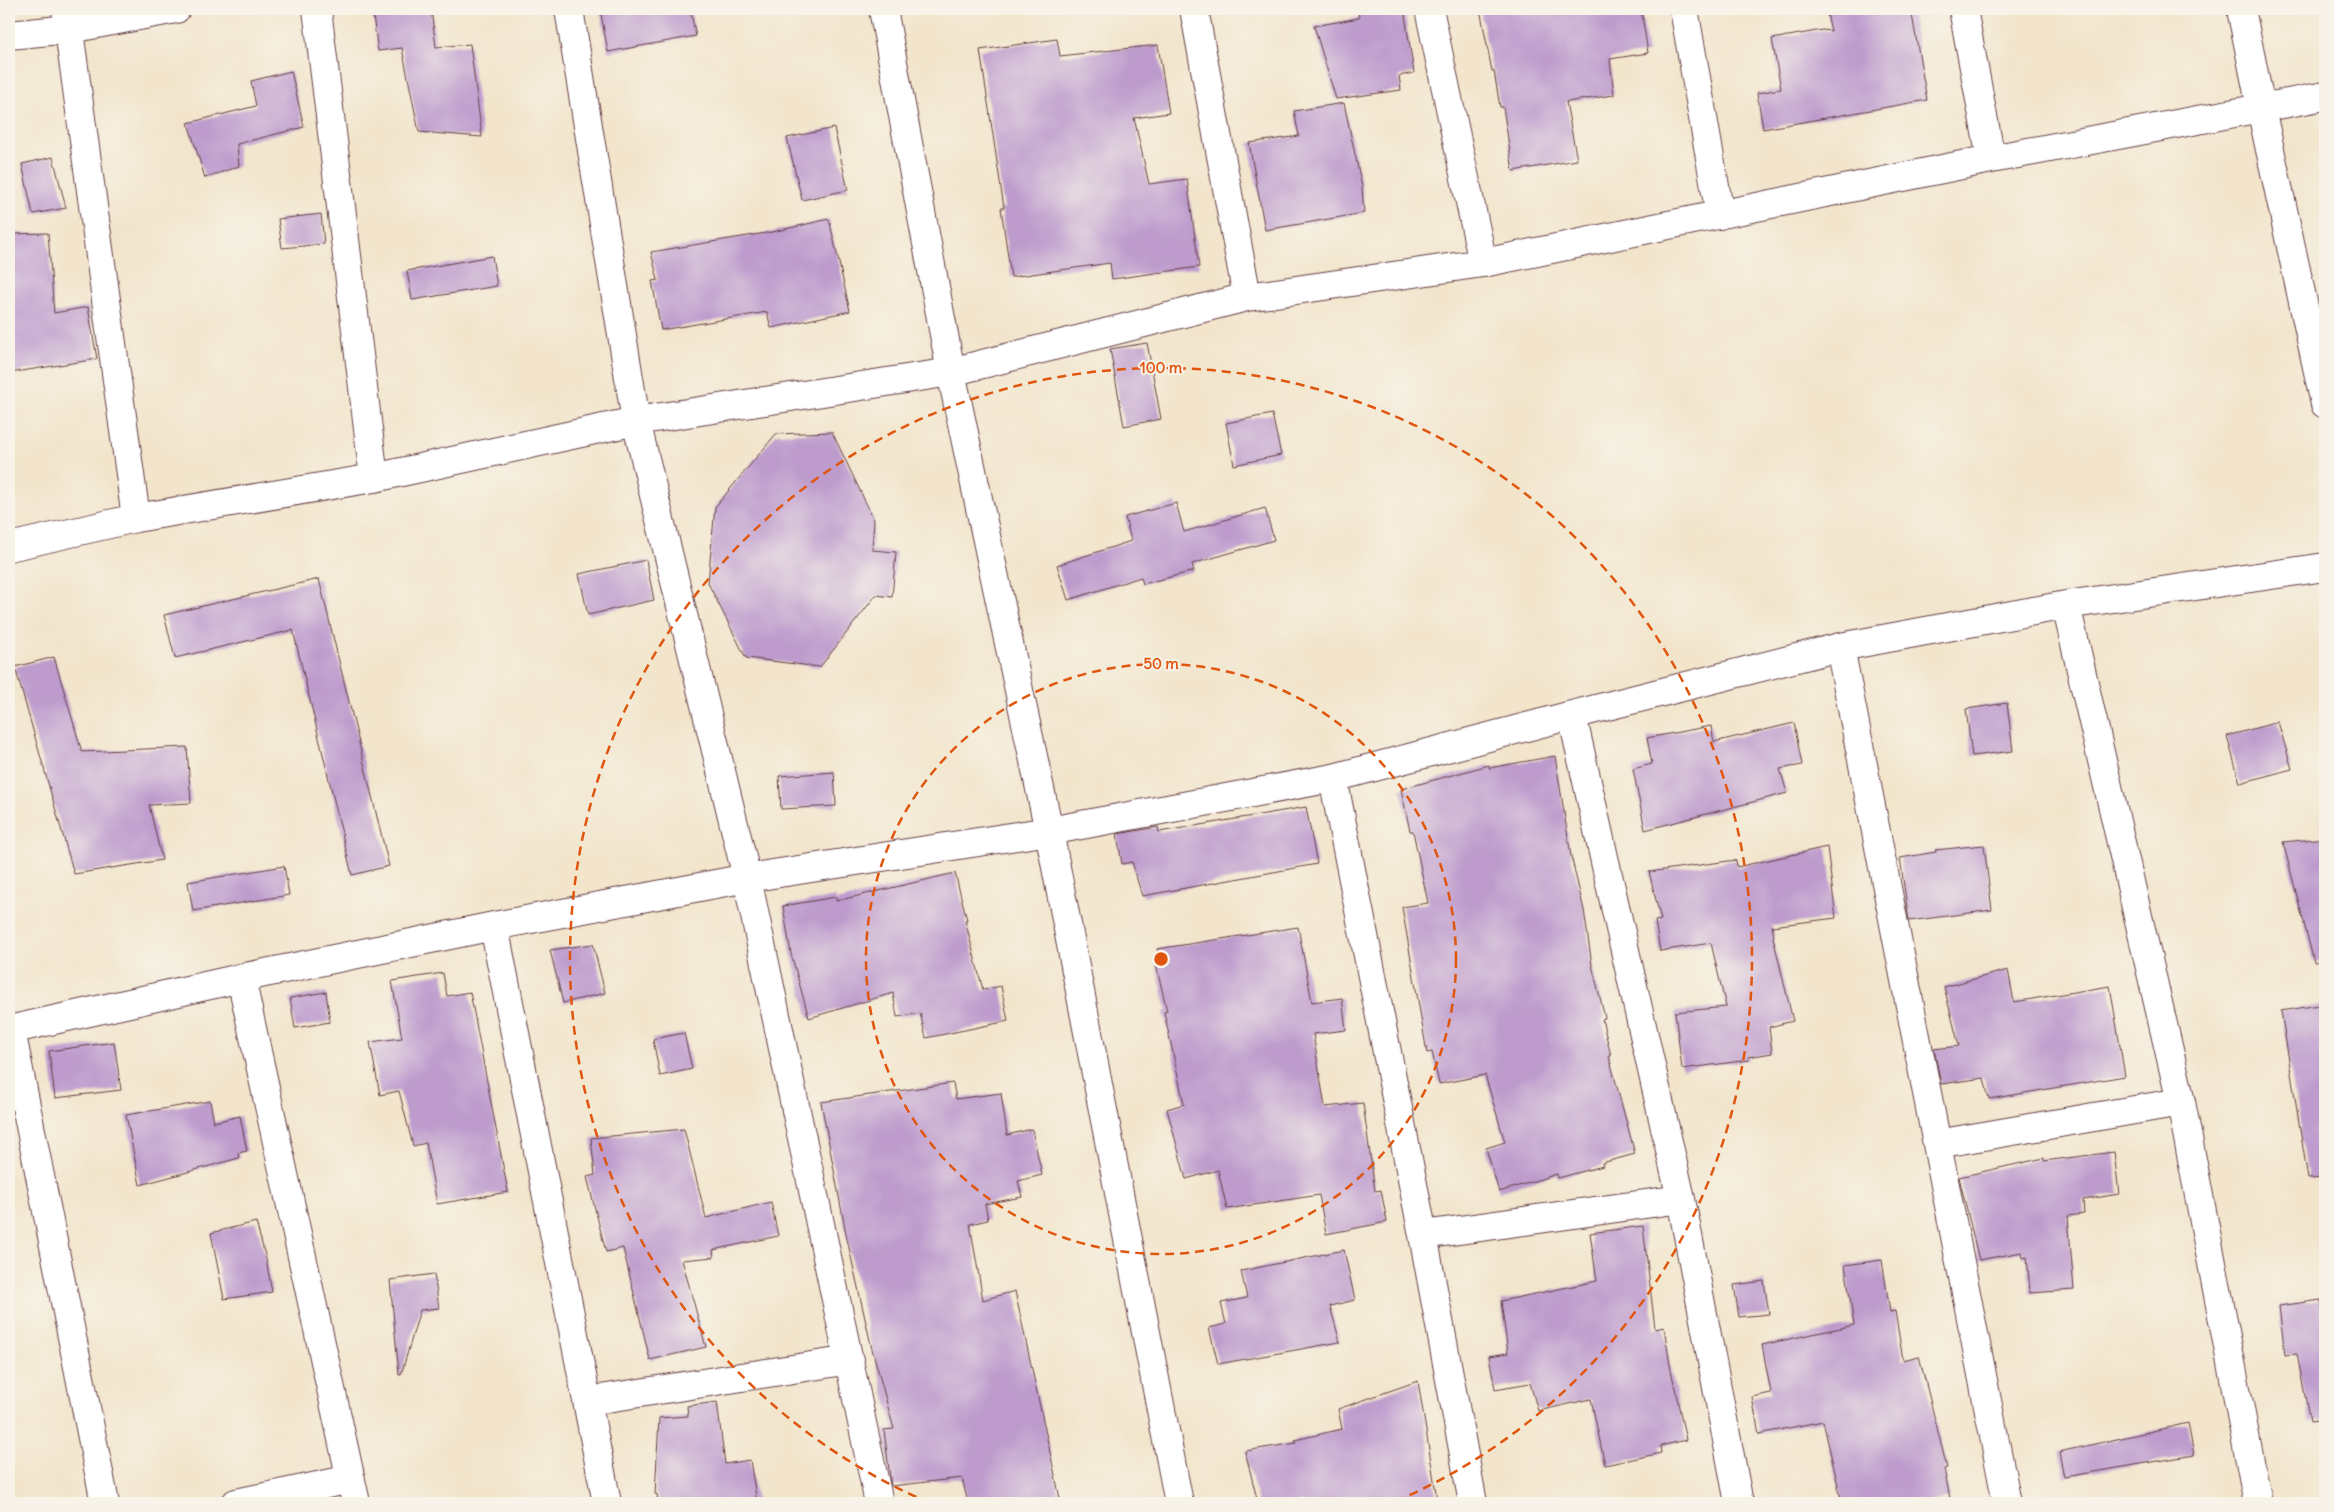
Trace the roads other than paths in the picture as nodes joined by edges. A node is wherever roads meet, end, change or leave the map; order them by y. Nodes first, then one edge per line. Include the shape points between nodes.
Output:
1 (176, 9) edge
2 (317, 9) edge
3 (569, 9) edge
4 (883, 9) edge
5 (1194, 9) edge
6 (1428, 9) edge
7 (1684, 9) edge
8 (1963, 9) edge
9 (2241, 9) edge
10 (68, 19) edge
11 (9, 35) edge
12 (2325, 96) edge
13 (2260, 108) junction
14 (1991, 159) junction
15 (1720, 215) junction
16 (1483, 263) junction
17 (1247, 297) junction
18 (951, 372) junction
19 (2325, 404) edge
20 (636, 421) junction
21 (374, 478) junction
22 (136, 518) junction
23 (9, 547) edge
24 (2325, 567) edge
25 (2066, 605) junction
26 (1840, 647) junction
27 (1572, 715) junction
28 (1333, 778) junction
29 (1049, 831) junction
30 (747, 878) junction
31 (494, 926) junction
32 (241, 978) junction
33 (10, 1030) edge
34 (2181, 1102) junction
35 (1938, 1144) junction
36 (1681, 1199) junction
37 (1423, 1234) junction
38 (850, 1360) junction
39 (588, 1401) junction
40 (353, 1491) edge
41 (105, 1503) edge
42 (236, 1503) edge
43 (607, 1503) edge
44 (879, 1503) edge
45 (1179, 1503) edge
46 (1473, 1503) edge
47 (1739, 1503) edge
48 (2007, 1503) edge
49 (2258, 1503) edge

1 - 10 street
2 - 21 street
3 - 20 street
4 - 18 street
5 - 17 street
6 - 16 street
7 - 15 street
8 - 14 street
9 - 13 street
10 - 11 street
10 - 22 street
12 - 13 street
13 - 14 street
13 - 19 street
14 - 15 street
15 - 16 street
16 - 17 street
17 - 18 street
18 - 20 street
18 - 29 street
20 - 21 street
20 - 30 street
21 - 22 street
22 - 23 street
24 - 25 street
25 - 26 street
25 - 34 street
26 - 27 street
26 - 35 street
27 - 28 street
27 - 36 street
28 - 29 street
28 - 37 street
29 - 30 street
29 - 45 street
30 - 31 street
30 - 38 street
31 - 32 street
31 - 39 street
32 - 33 street
32 - 40 street
33 - 41 street
34 - 35 street
34 - 49 street
35 - 48 street
36 - 37 street
36 - 47 street
37 - 46 street
38 - 39 street
38 - 44 street
39 - 43 street
40 - 42 street

